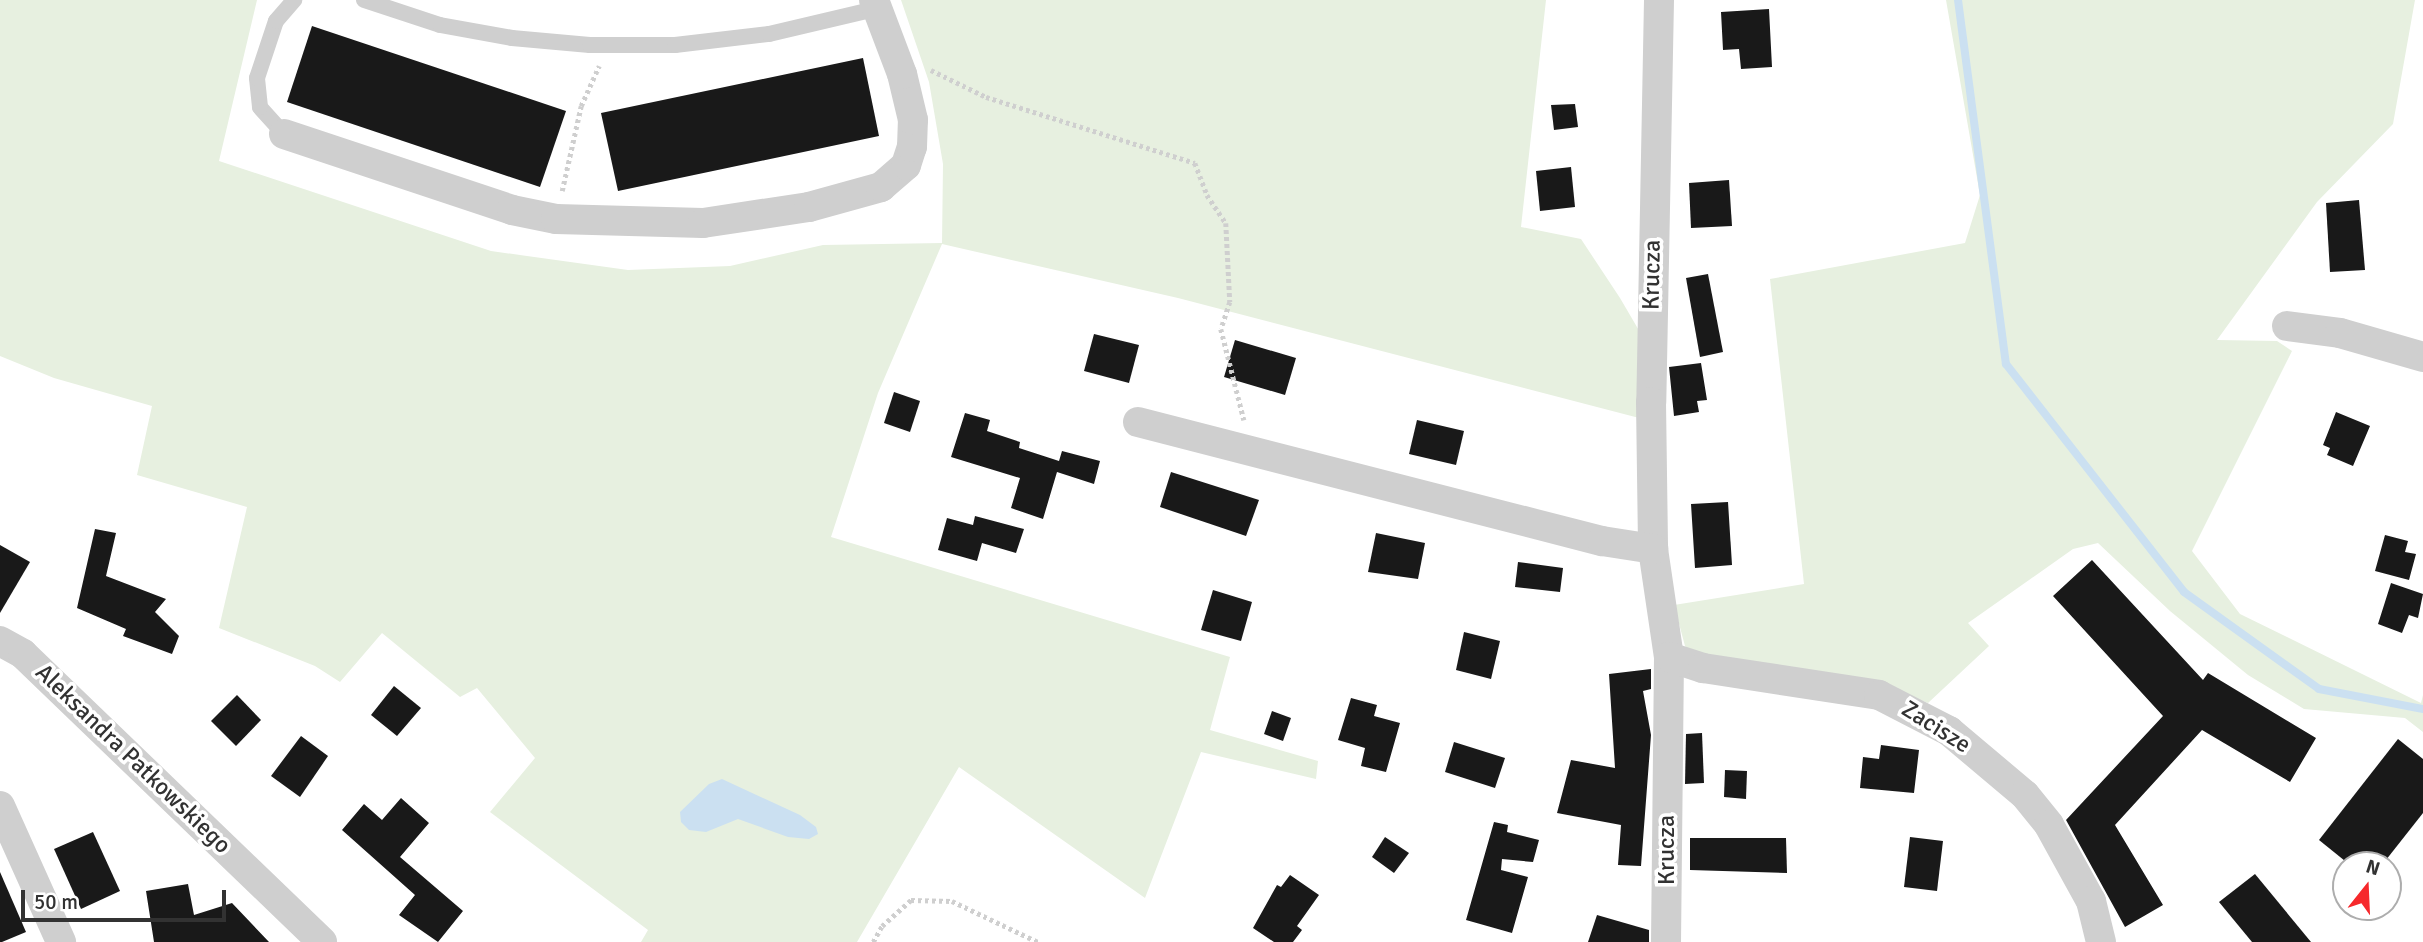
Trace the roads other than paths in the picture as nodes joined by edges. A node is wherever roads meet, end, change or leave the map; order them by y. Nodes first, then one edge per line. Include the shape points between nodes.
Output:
1 (294, 0) edge
2 (364, 0) edge
3 (1659, 0) edge
4 (875, 5) edge
5 (284, 134) joint
6 (2287, 326) dead end
7 (2423, 356) edge
8 (1138, 422) dead end
9 (1653, 549) junction
10 (0, 641) edge
11 (1669, 657) junction
12 (0, 806) edge
13 (54, 940) edge
14 (322, 942) edge
15 (1666, 942) edge
16 (2101, 942) edge

1 - 5 lane via 276,21 257,78 260,107
2 - 4 lane via 440,25 488,34 608,45 675,45 769,34
3 - 9 street, Krucza via 1651,376
4 - 5 street via 913,120 912,147 906,165 881,187 809,207 704,223 556,219 512,210
6 - 7 street via 2340,333
8 - 9 street via 1602,541
9 - 11 street, Krucza
10 - 14 street, Aleksandra Patkowskiego via 23,654
11 - 15 street, Krucza
11 - 16 street, Zacisze via 1703,668 1879,695 1950,731 2025,795 2049,825 2091,901
12 - 13 street

